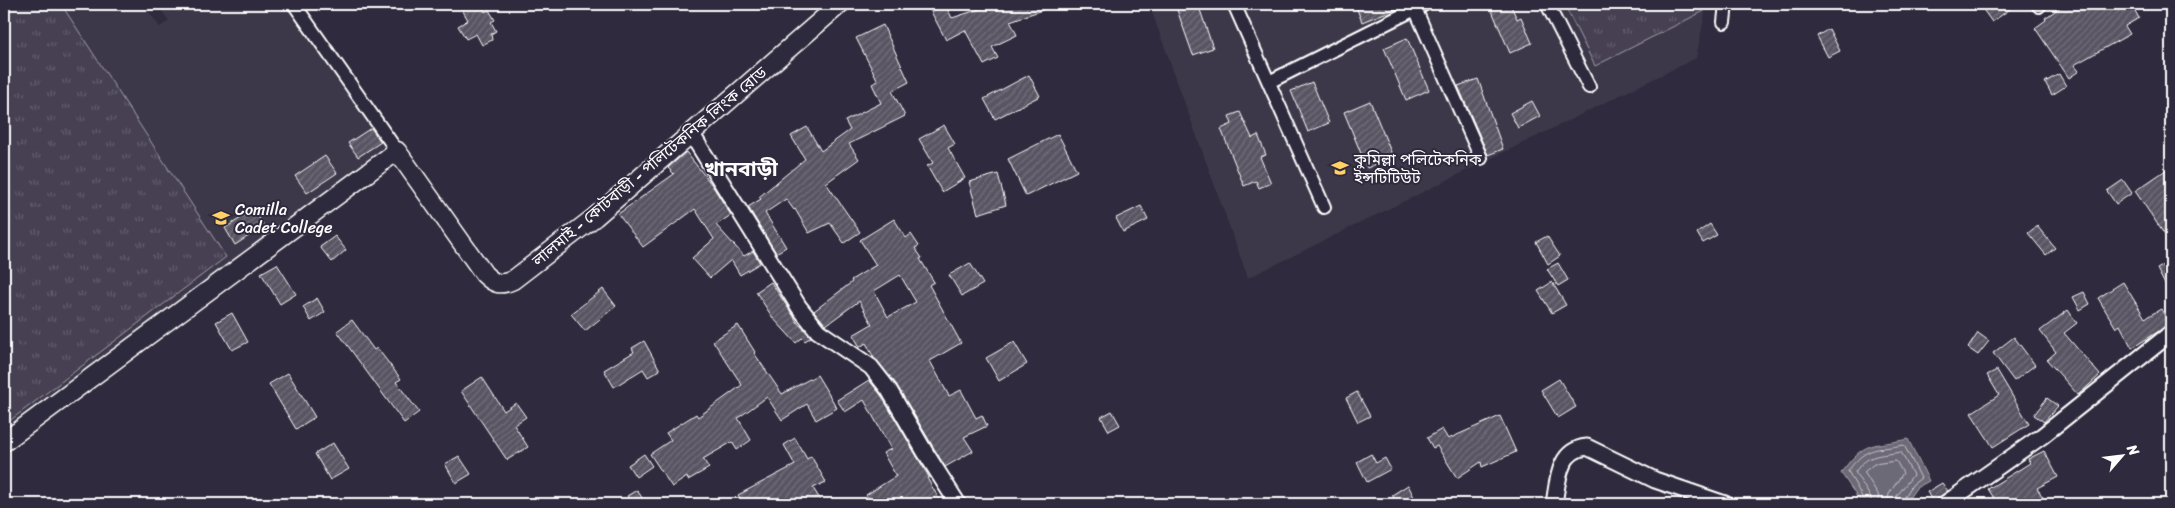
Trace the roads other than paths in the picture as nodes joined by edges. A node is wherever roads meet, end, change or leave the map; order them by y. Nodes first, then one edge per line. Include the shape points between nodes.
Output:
1 (294, 4) edge
2 (840, 4) edge
3 (1234, 4) edge
4 (1413, 4) edge
5 (1425, 4) edge
6 (1548, 4) edge
7 (1726, 4) edge
8 (1724, 22) dead end
9 (1269, 82) junction
10 (1589, 87) dead end
11 (691, 132) junction
12 (397, 151) junction
13 (1480, 158) dead end
14 (1324, 207) dead end
15 (2171, 333) edge
16 (4, 442) edge
17 (958, 504) edge
18 (1554, 504) edge
19 (1725, 504) edge
20 (1945, 504) edge

1 - 12 street
2 - 11 main road, লালমাই - কোটবাড়ী - পলিটেকনিক লিংক রোড
3 - 9 street
4 - 13 street
5 - 9 street
6 - 10 street
7 - 8 street
9 - 14 street
11 - 12 main road, লালমাই - কোটবাড়ী - পলিটেকনিক লিংক রোড via 595,217 503,285 492,282 484,274
11 - 17 street via 799,307 818,331 871,367 889,390
12 - 16 main road
15 - 20 street via 2042,436
18 - 19 street via 1564,461 1578,448 1587,447 1656,480

